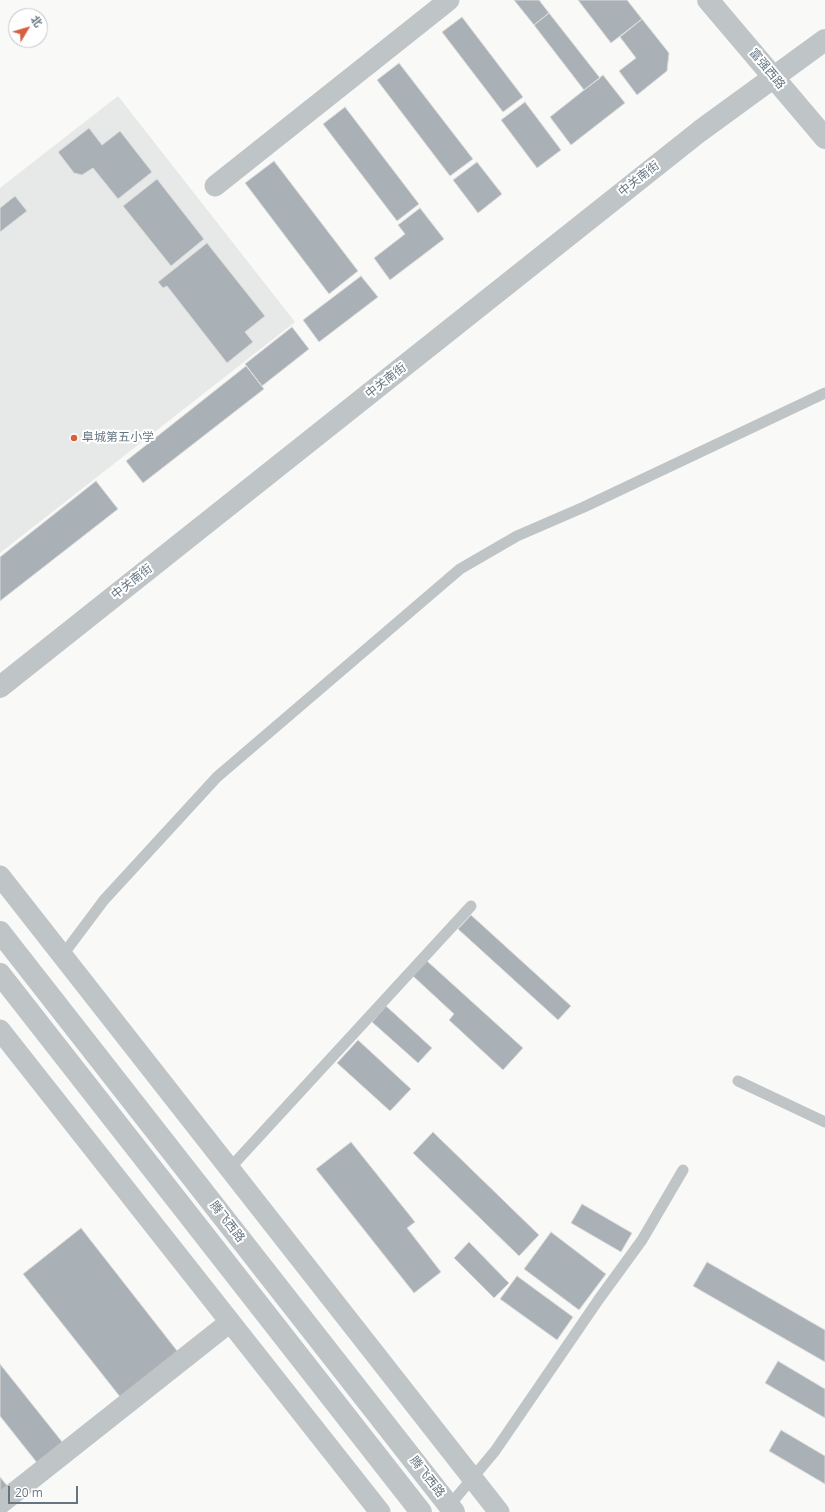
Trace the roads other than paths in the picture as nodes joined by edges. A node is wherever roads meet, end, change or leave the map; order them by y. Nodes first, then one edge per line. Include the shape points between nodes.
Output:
1 (449, 0) edge
2 (708, 0) edge
3 (825, 40) edge
4 (773, 77) junction
5 (825, 138) edge
6 (215, 186) dead end
7 (825, 393) edge
8 (0, 687) edge
9 (0, 876) edge
10 (471, 906) dead end
11 (0, 932) edge
12 (62, 956) junction
13 (0, 974) edge
14 (0, 1030) edge
15 (738, 1081) dead end
16 (825, 1122) edge
17 (230, 1168) junction
18 (683, 1170) dead end
19 (230, 1322) junction
20 (472, 1478) junction
21 (0, 1504) edge
22 (451, 1509) edge
23 (380, 1512) edge
24 (421, 1512) edge
25 (499, 1512) edge

1 - 6 street
2 - 4 street, 富强西路
3 - 4 street, 中关南街
4 - 5 street, 富强西路
4 - 8 street, 中关南街 via 700,131
7 - 12 lane via 517,536 460,569 217,776 104,900
9 - 12 street
10 - 17 lane
11 - 22 street, 腾飞西路
12 - 17 street
13 - 24 street
14 - 19 street
15 - 16 lane
17 - 20 street
18 - 20 lane via 642,1240 495,1451
19 - 21 street
19 - 23 street
20 - 22 lane
20 - 25 street

